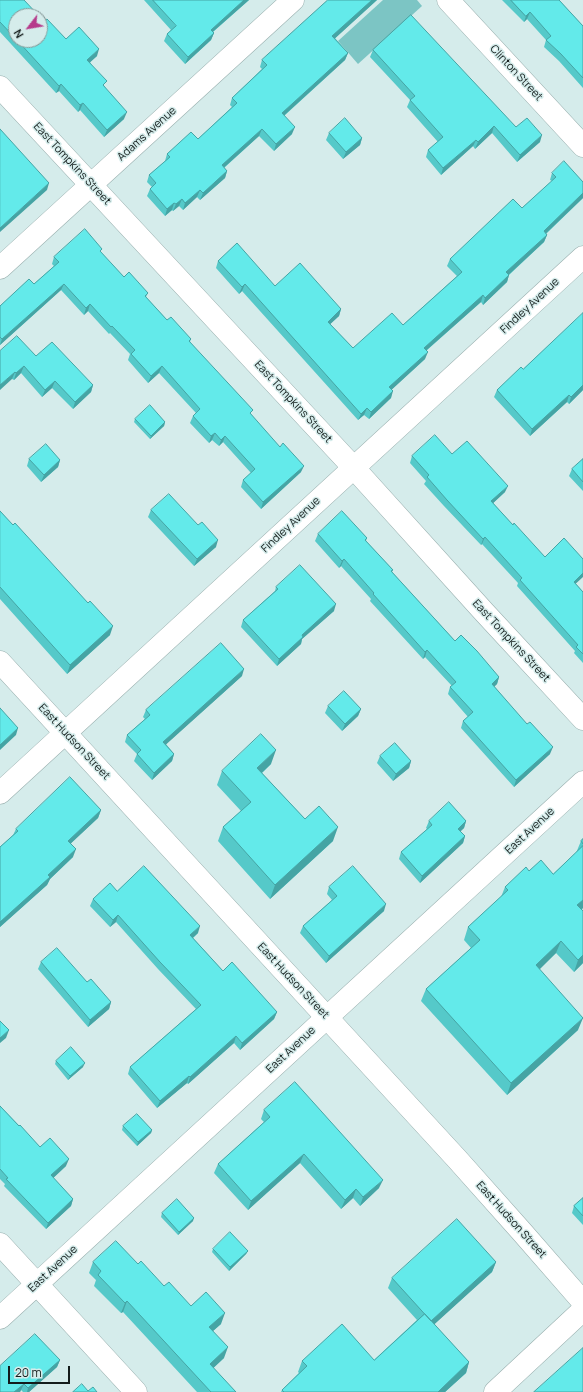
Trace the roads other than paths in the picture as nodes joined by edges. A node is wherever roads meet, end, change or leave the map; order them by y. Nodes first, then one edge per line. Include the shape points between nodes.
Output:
1 (293, 0) edge
2 (448, 0) edge
3 (0, 87) edge
4 (583, 146) edge
5 (91, 185) junction
6 (583, 257) edge
7 (0, 268) edge
8 (353, 467) junction
9 (0, 662) edge
10 (583, 719) edge
11 (65, 733) junction
12 (583, 782) edge
13 (0, 793) edge
14 (326, 1017) junction
15 (0, 1244) edge
16 (37, 1284) junction
17 (583, 1302) edge
18 (583, 1310) edge
19 (0, 1318) edge
20 (136, 1392) edge
21 (495, 1392) edge

1 - 5 street, Adams Avenue
2 - 4 street, Clinton Street
3 - 5 street, East Tompkins Street
5 - 7 street, Adams Avenue
5 - 8 street, East Tompkins Street
6 - 8 street, Findley Avenue
8 - 10 street, East Tompkins Street
8 - 11 street, Findley Avenue
9 - 11 street, East Hudson Street
11 - 13 street, Findley Avenue
11 - 14 street, East Hudson Street
12 - 14 street, East Avenue
14 - 16 street, East Avenue
14 - 17 street, East Hudson Street
15 - 16 street
16 - 19 street, East Avenue
16 - 20 street
18 - 21 street

